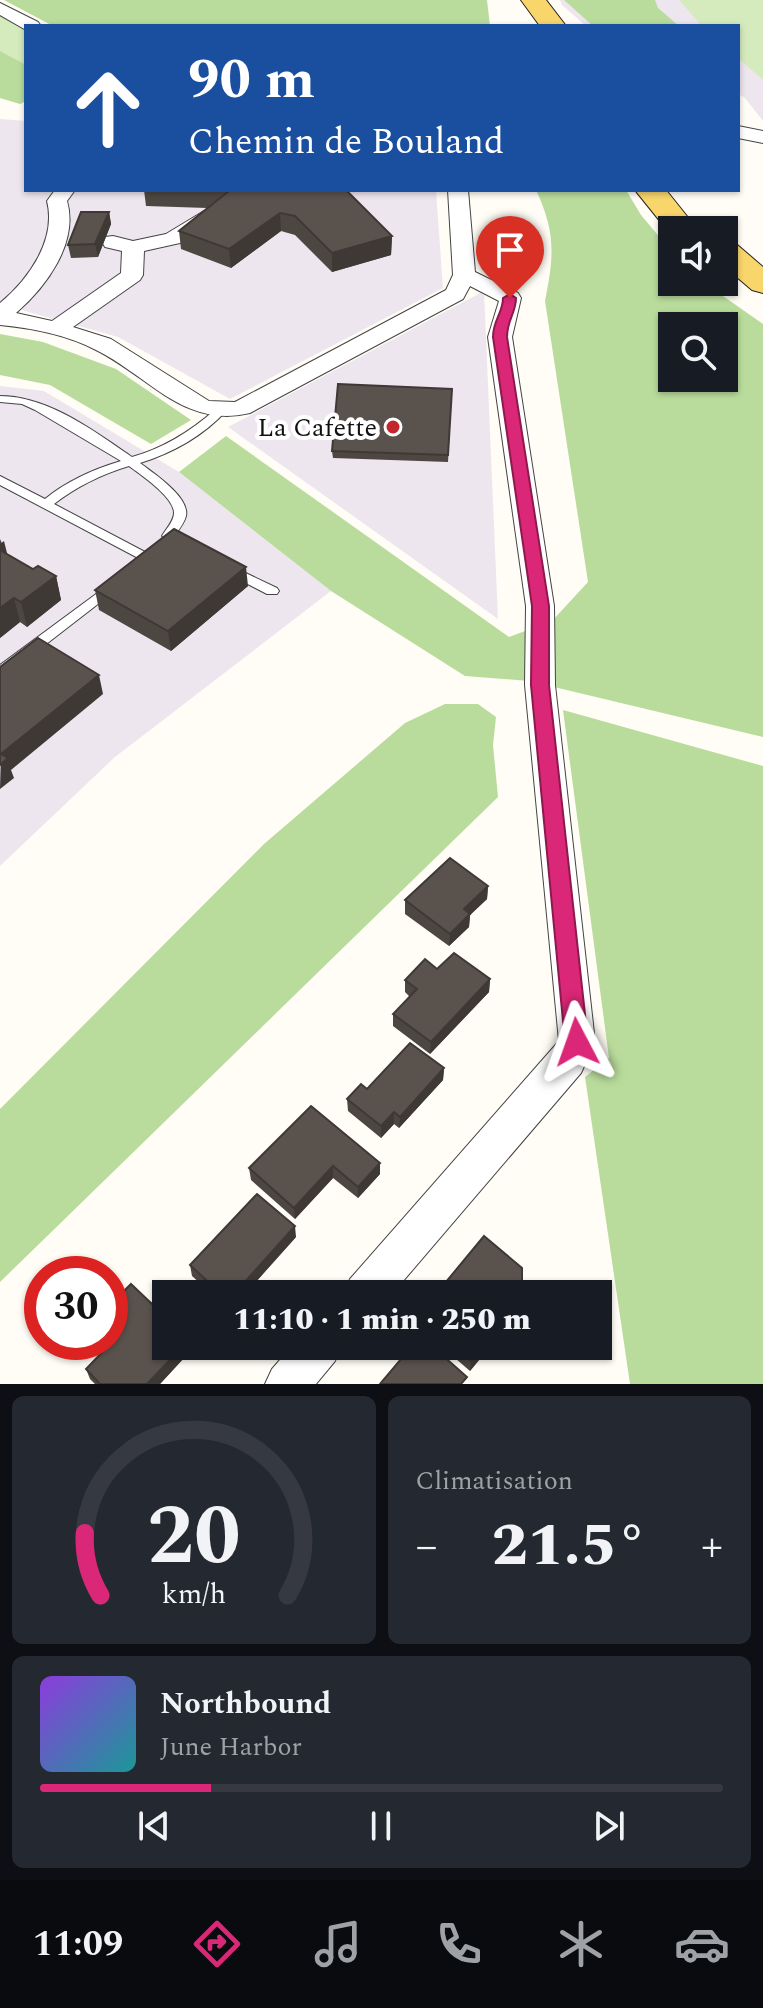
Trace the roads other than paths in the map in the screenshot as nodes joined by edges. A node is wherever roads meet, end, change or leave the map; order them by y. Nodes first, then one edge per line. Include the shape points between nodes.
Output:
1 (513, 0) edge
2 (533, 0) edge
3 (0, 8) edge
4 (28, 24) edge
5 (529, 24) edge
6 (551, 24) edge
7 (740, 132) edge
8 (740, 138) edge
9 (763, 138) edge
10 (64, 192) edge
11 (458, 192) edge
12 (652, 192) edge
13 (676, 192) edge
14 (211, 215) edge
15 (671, 216) edge
16 (694, 216) edge
17 (738, 262) edge
18 (464, 275) junction
19 (738, 281) edge
20 (763, 283) edge
21 (763, 301) edge
22 (0, 316) edge
23 (55, 329) junction
24 (0, 399) edge
25 (220, 411) junction
26 (135, 463) junction
27 (0, 480) edge
28 (46, 504) junction
29 (150, 552) junction
30 (220, 564) edge
31 (272, 591) dead end
32 (0, 672) edge
33 (377, 1280) edge
34 (308, 1360) edge
35 (287, 1384) edge

1 - 5 main road
2 - 6 main road
3 - 4 street
7 - 9 street
8 - 9 street
10 - 22 street via 57,201 62,216 44,272
11 - 18 street
12 - 15 main road
13 - 16 main road
14 - 23 street via 173,239 123,245 132,275
17 - 20 main road
18 - 25 street via 446,301 261,399
18 - 33 street via 510,298 500,337 540,606 540,685 577,1042 568,1061
19 - 21 main road
22 - 23 street
23 - 25 street via 103,344 201,407
24 - 26 lane via 27,402
25 - 26 lane via 198,431
26 - 28 lane via 107,469
26 - 29 lane via 176,498 180,517
27 - 28 lane
28 - 29 lane
29 - 32 lane
30 - 31 lane
34 - 35 street

